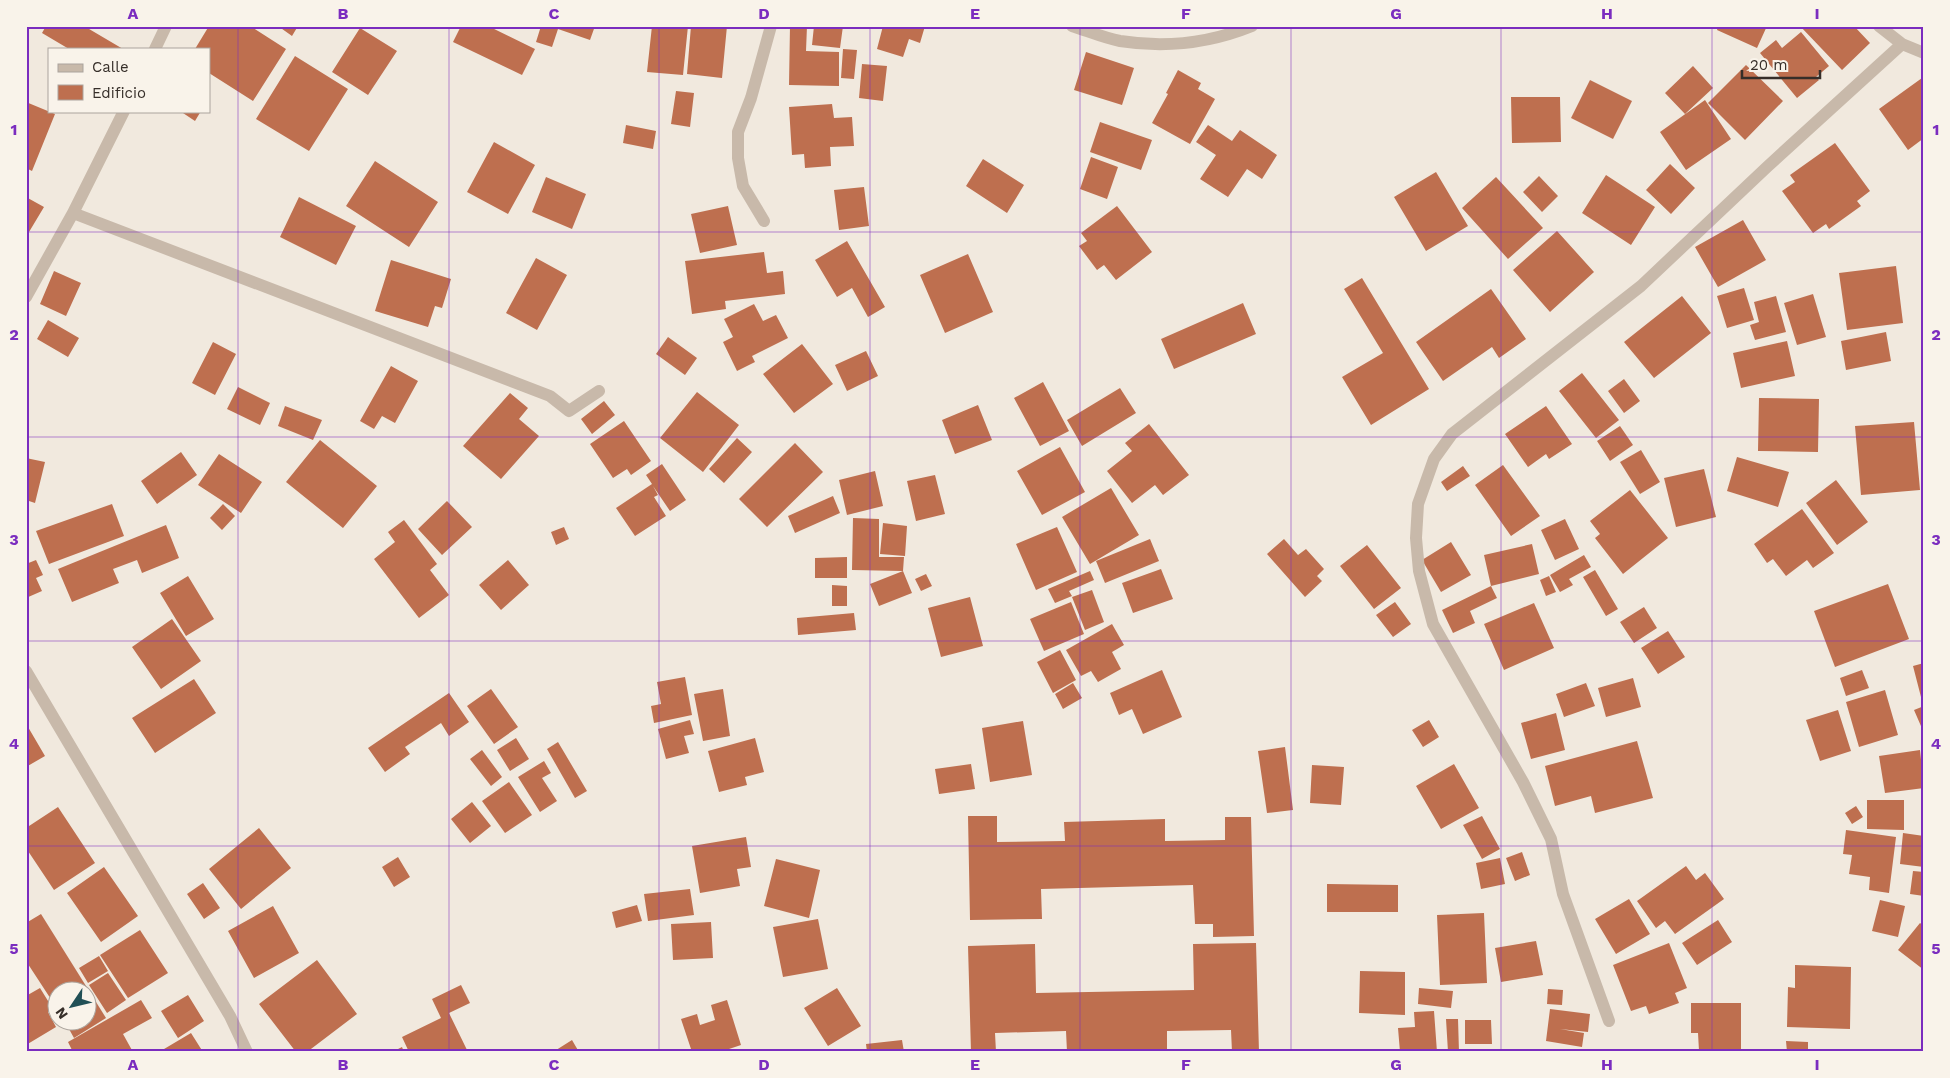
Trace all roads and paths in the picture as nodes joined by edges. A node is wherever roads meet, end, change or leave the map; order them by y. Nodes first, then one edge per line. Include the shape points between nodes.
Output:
1 (166, 26) edge
2 (771, 26) edge
3 (1072, 26) edge
4 (1252, 26) edge
5 (1879, 26) edge
6 (1902, 44) junction
7 (155, 48) edge
8 (1924, 53) edge
9 (124, 112) edge
10 (73, 213) junction
11 (764, 221) dead end
12 (26, 297) edge
13 (599, 392) dead end
14 (26, 672) edge
15 (1609, 1021) dead end
16 (247, 1052) edge

1 - 7 street
2 - 11 street via 738,132 743,186
3 - 4 street via 1119,41 1189,44 1230,35
5 - 6 street
6 - 8 street
6 - 15 street via 1641,286 1452,434 1434,459 1418,504 1416,538 1419,571 1433,624 1523,782 1551,839 1563,894
9 - 10 street
10 - 12 street
10 - 13 street via 550,396 569,411
14 - 16 street via 230,1016

